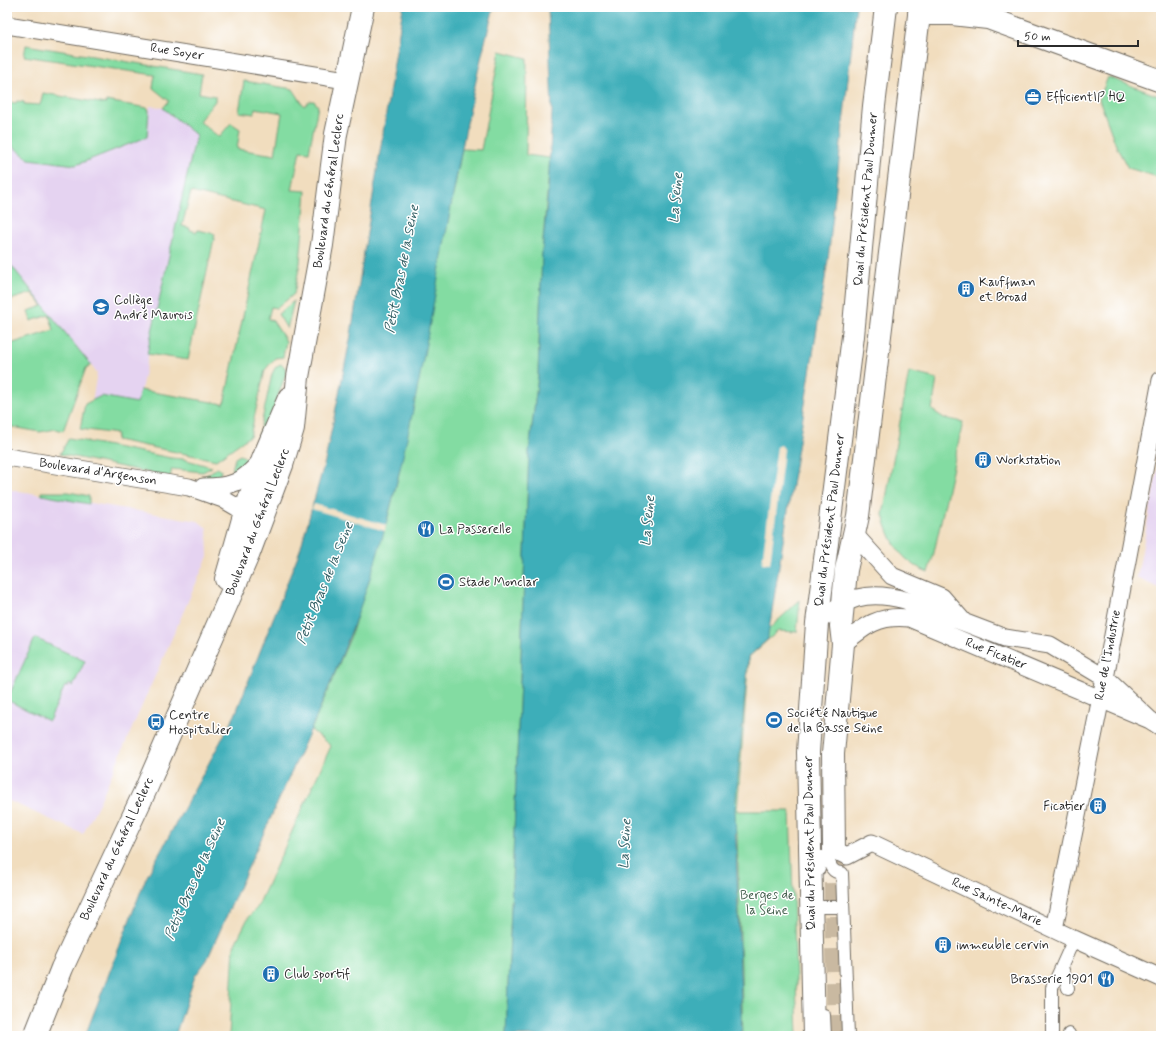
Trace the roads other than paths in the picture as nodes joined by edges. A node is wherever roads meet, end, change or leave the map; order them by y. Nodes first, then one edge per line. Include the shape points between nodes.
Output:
1 (363, 7) edge
2 (886, 7) edge
3 (915, 9) edge
4 (980, 12) edge
5 (7, 25) edge
6 (346, 80) junction
7 (1161, 81) edge
8 (298, 377) junction
9 (1161, 380) edge
10 (7, 457) edge
11 (263, 459) junction
12 (189, 487) junction
13 (225, 487) junction
14 (247, 506) junction
15 (855, 535) junction
16 (253, 540) junction
17 (843, 604) junction
18 (817, 623) junction
19 (966, 624) junction
20 (843, 644) junction
21 (201, 662) junction
22 (1105, 678) junction
23 (1100, 699) junction
24 (1155, 723) edge
25 (834, 850) joint
26 (820, 907) junction
27 (843, 907) junction
28 (1054, 929) junction
29 (1074, 940) junction
30 (1062, 967) junction
31 (1161, 978) edge
32 (1068, 988) dead end
33 (1052, 1033) dead end
34 (35, 1036) edge
35 (814, 1036) edge
36 (825, 1036) edge
37 (848, 1036) edge

1 - 6 main road, Boulevard du Général Leclerc
2 - 18 main road, Quai du Président Paul Doumer via 874,106 853,336
3 - 4 main road via 952,14
3 - 15 main road, Quai du Président Paul Doumer
4 - 7 main road
5 - 6 street, Rue Soyer
6 - 8 main road, Boulevard du Général Leclerc via 336,134 322,245
8 - 11 main road, Boulevard du Général Leclerc
8 - 16 main road, Boulevard du Général Leclerc via 293,428 282,465
9 - 22 street, Rue de l'Industrie
10 - 12 street, Boulevard d'Argenson
11 - 13 street, Boulevard d'Argenson via 246,478
11 - 14 main road, Boulevard du Général Leclerc
12 - 13 street, Boulevard d'Argenson
12 - 14 street, Boulevard d'Argenson
13 - 14 street, Boulevard d'Argenson
14 - 16 street via 255,512
14 - 21 main road, Boulevard du Général Leclerc
15 - 17 main road, Quai du Président Paul Doumer via 848,552
15 - 19 street, Rue Ficatier via 892,576 942,597
16 - 21 main road, Boulevard du Général Leclerc
17 - 18 street, Rue Ficatier
17 - 19 street, Rue Ficatier via 864,595 888,595
17 - 20 main road, Quai du Président Paul Doumer
18 - 35 main road, Quai du Président Paul Doumer via 808,752
19 - 22 street, Rue Ficatier via 1005,638 1050,645
20 - 23 street, Rue Ficatier via 876,620 888,617 909,618
20 - 25 main road, Quai du Président Paul Doumer via 833,754
21 - 34 main road, Boulevard du Général Leclerc via 145,791 62,968
22 - 23 street, Rue de l'Industrie
22 - 24 street, Rue Ficatier
23 - 24 street, Rue Ficatier
23 - 28 street, Rue de l'Industrie
25 - 28 street, Rue Sainte-Marie via 847,856 872,843
26 - 27 street
26 - 27 street via 818,857 828,857 833,870 842,873
26 - 36 street
27 - 37 street
28 - 29 street, Rue Sainte-Marie
29 - 30 street
29 - 31 street, Rue Sainte-Marie
30 - 32 street
30 - 33 street via 1052,988

